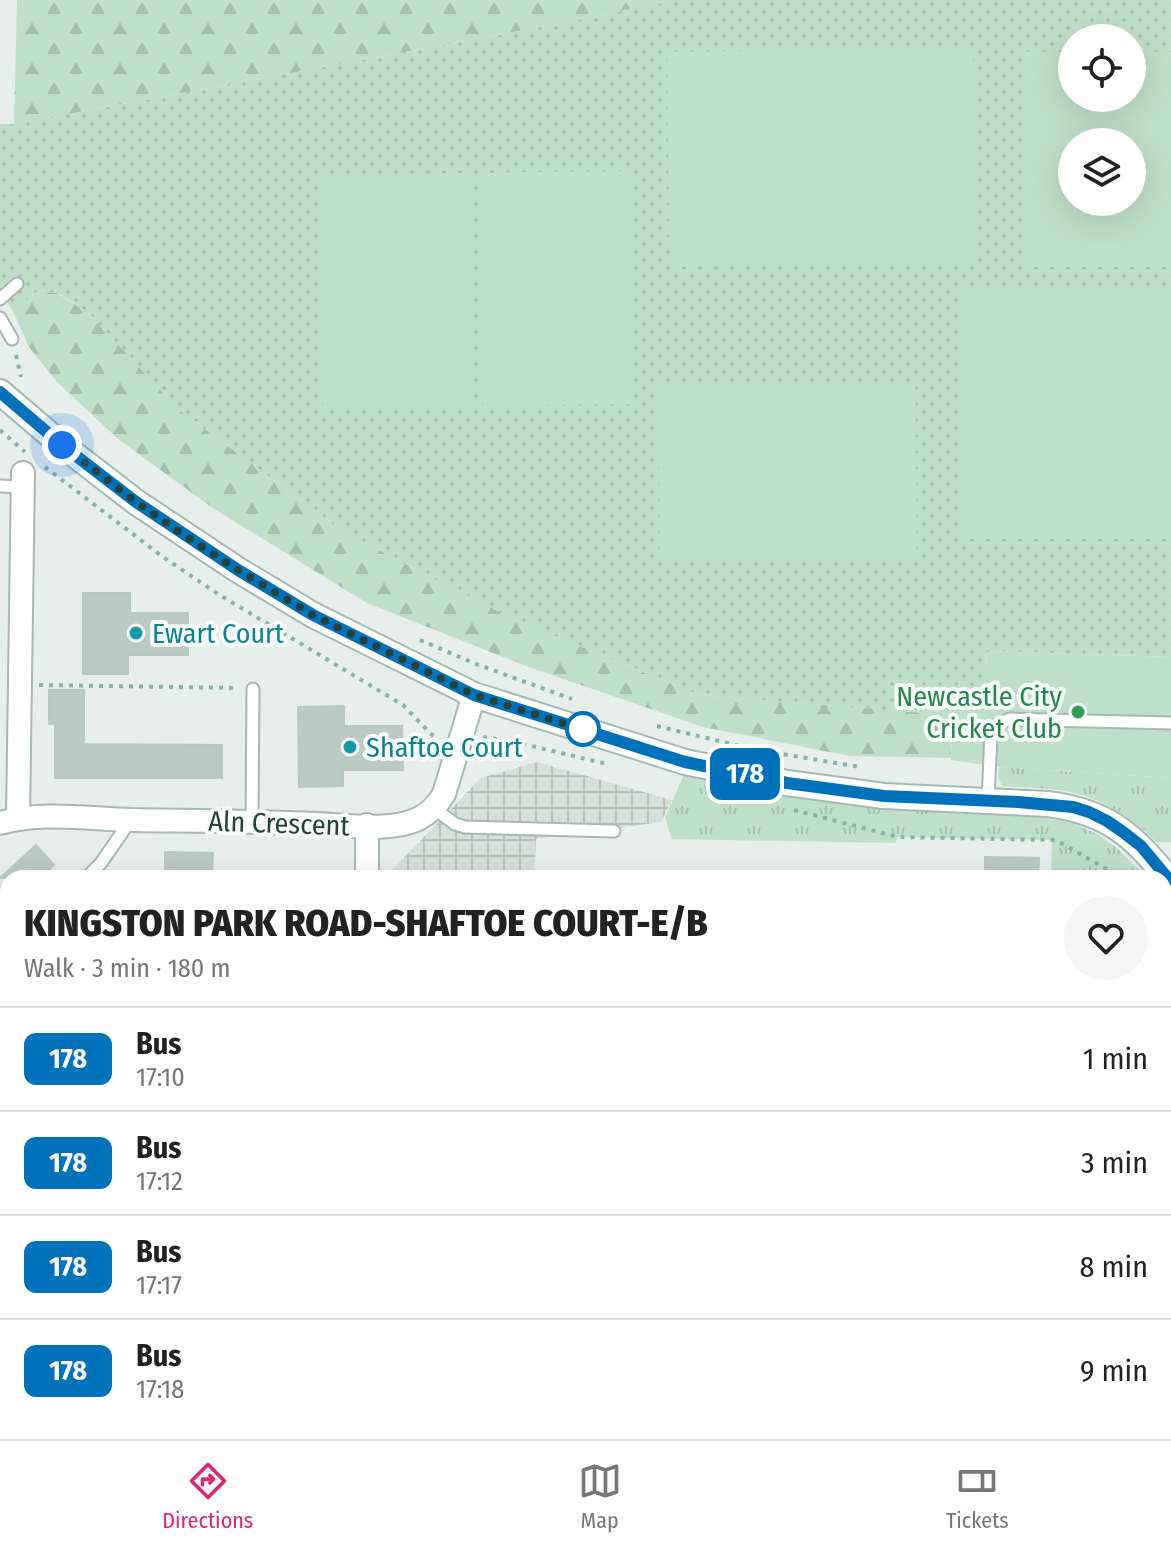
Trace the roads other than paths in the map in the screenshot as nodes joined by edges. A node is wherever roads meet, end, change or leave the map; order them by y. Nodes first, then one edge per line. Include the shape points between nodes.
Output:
1 (17, 284) dead end
2 (0, 299) edge
3 (0, 318) edge
4 (12, 339) road end
5 (11, 388) edge
6 (30, 476) joint
7 (0, 486) edge
8 (253, 689) road end
9 (474, 695) junction
10 (1171, 723) edge
11 (988, 801) junction
12 (435, 809) junction
13 (9, 820) edge
14 (130, 820) junction
15 (252, 821) junction
16 (367, 825) junction
17 (614, 831) dead end
18 (94, 870) edge
19 (367, 870) edge
20 (1161, 870) edge

1 - 2 lane
3 - 4 lane
5 - 9 street via 62,445 238,570 313,615
6 - 7 lane
6 - 13 street
8 - 15 lane
9 - 11 street via 685,762 884,796
9 - 12 street
10 - 11 lane via 1010,719 998,724 991,734
11 - 20 street via 1089,812 1141,846
12 - 16 street, Aln Crescent via 398,825
12 - 17 lane via 465,827
13 - 14 street, Aln Crescent via 46,815
14 - 15 street, Aln Crescent
14 - 18 lane
15 - 16 street, Aln Crescent
16 - 19 street

